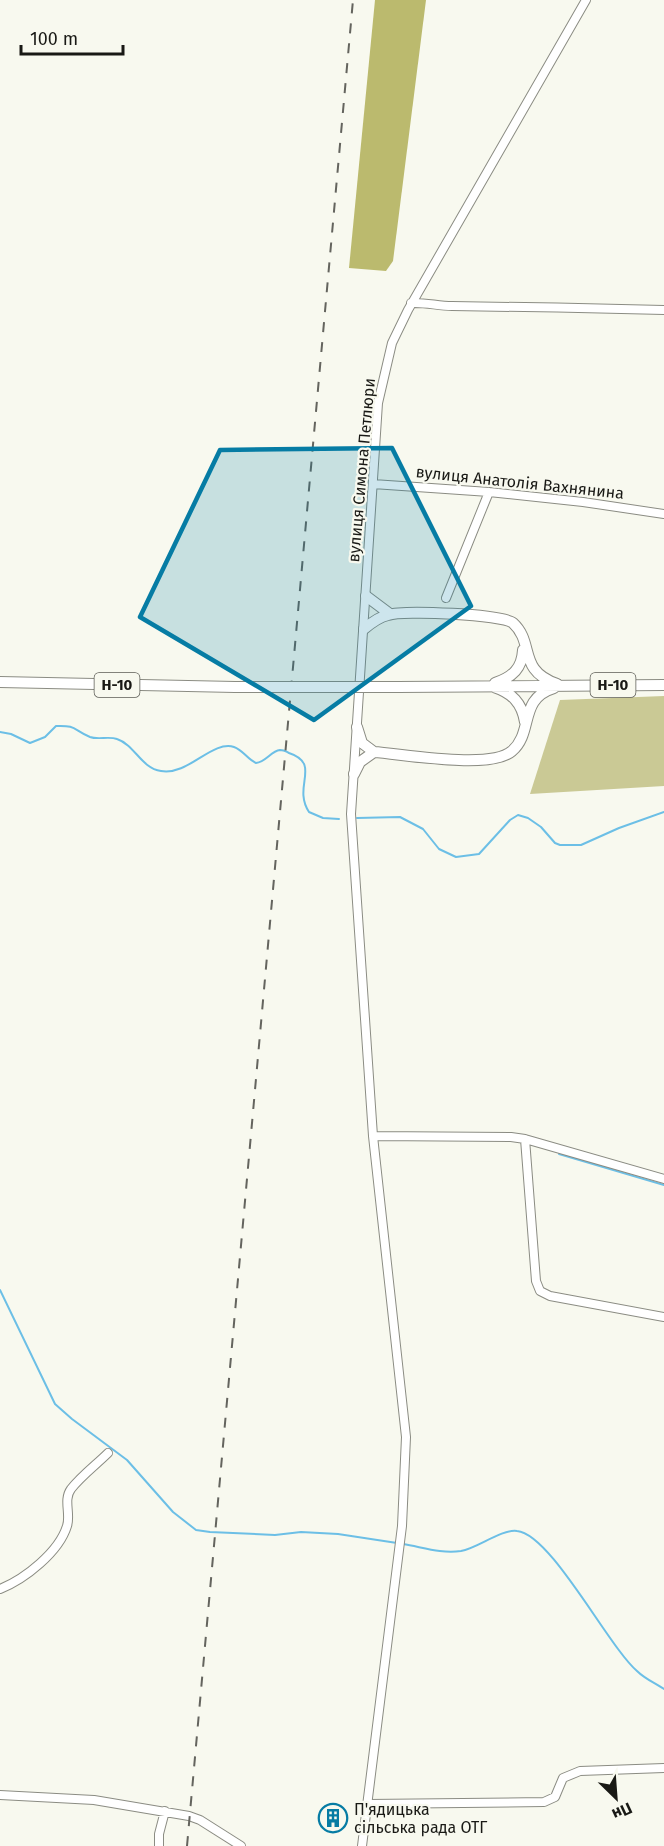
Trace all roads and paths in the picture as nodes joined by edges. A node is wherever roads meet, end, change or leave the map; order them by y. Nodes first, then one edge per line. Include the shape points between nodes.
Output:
1 (585, 0) edge
2 (411, 303) junction
3 (664, 310) edge
4 (373, 483) junction
5 (489, 492) junction
6 (664, 514) edge
7 (366, 596) junction
8 (446, 598) dead end
9 (390, 614) junction
10 (364, 629) junction
11 (521, 635) junction
12 (0, 682) edge
13 (489, 685) junction
14 (562, 686) junction
15 (664, 686) edge
16 (525, 722) junction
17 (357, 727) junction
18 (374, 752) junction
19 (354, 774) junction
20 (373, 1136) junction
21 (525, 1139) junction
22 (664, 1179) edge
23 (664, 1317) edge
24 (108, 1453) dead end
25 (0, 1589) edge
26 (664, 1768) edge
27 (0, 1796) edge
28 (368, 1804) junction
29 (165, 1811) junction
30 (159, 1846) edge
31 (241, 1846) edge
32 (363, 1846) edge

1 - 2 street, вулиця Симона Петлюри
2 - 3 street
2 - 4 street, вулиця Симона Петлюри via 394,337 385,369 378,403
4 - 5 street, вулиця Анатолія Вахнянина
4 - 7 street, вулиця Симона Петлюри
5 - 6 street, вулиця Анатолія Вахнянина
5 - 8 street
7 - 9 main road
7 - 10 street, вулиця Симона Петлюри
9 - 10 main road
9 - 11 main road via 486,615 512,622
10 - 17 street, вулиця Симона Петлюри
11 - 13 main road via 522,662 518,670
11 - 14 main road via 533,668
12 - 13 main road, Н-10, bridge via 235,687
13 - 14 main road, Н-10
13 - 16 main road via 513,697
14 - 15 main road, Н-10
14 - 16 main road via 538,696
16 - 18 main road via 513,751 489,760
17 - 18 main road via 362,743
17 - 19 street, вулиця Симона Петлюри
18 - 19 main road via 360,762
19 - 20 street, вулиця Симона Петлюри via 351,814
20 - 21 street
20 - 28 street, вулиця Симона Петлюри via 406,1437 400,1542
21 - 22 street
21 - 23 street via 536,1281 540,1290 550,1296
24 - 25 street via 71,1489 67,1498 67,1527 51,1551 36,1568
26 - 28 street via 580,1771 562,1778 555,1797 544,1802
27 - 29 street via 94,1800
28 - 32 street, вулиця Симона Петлюри
29 - 30 street
29 - 31 street via 200,1820

